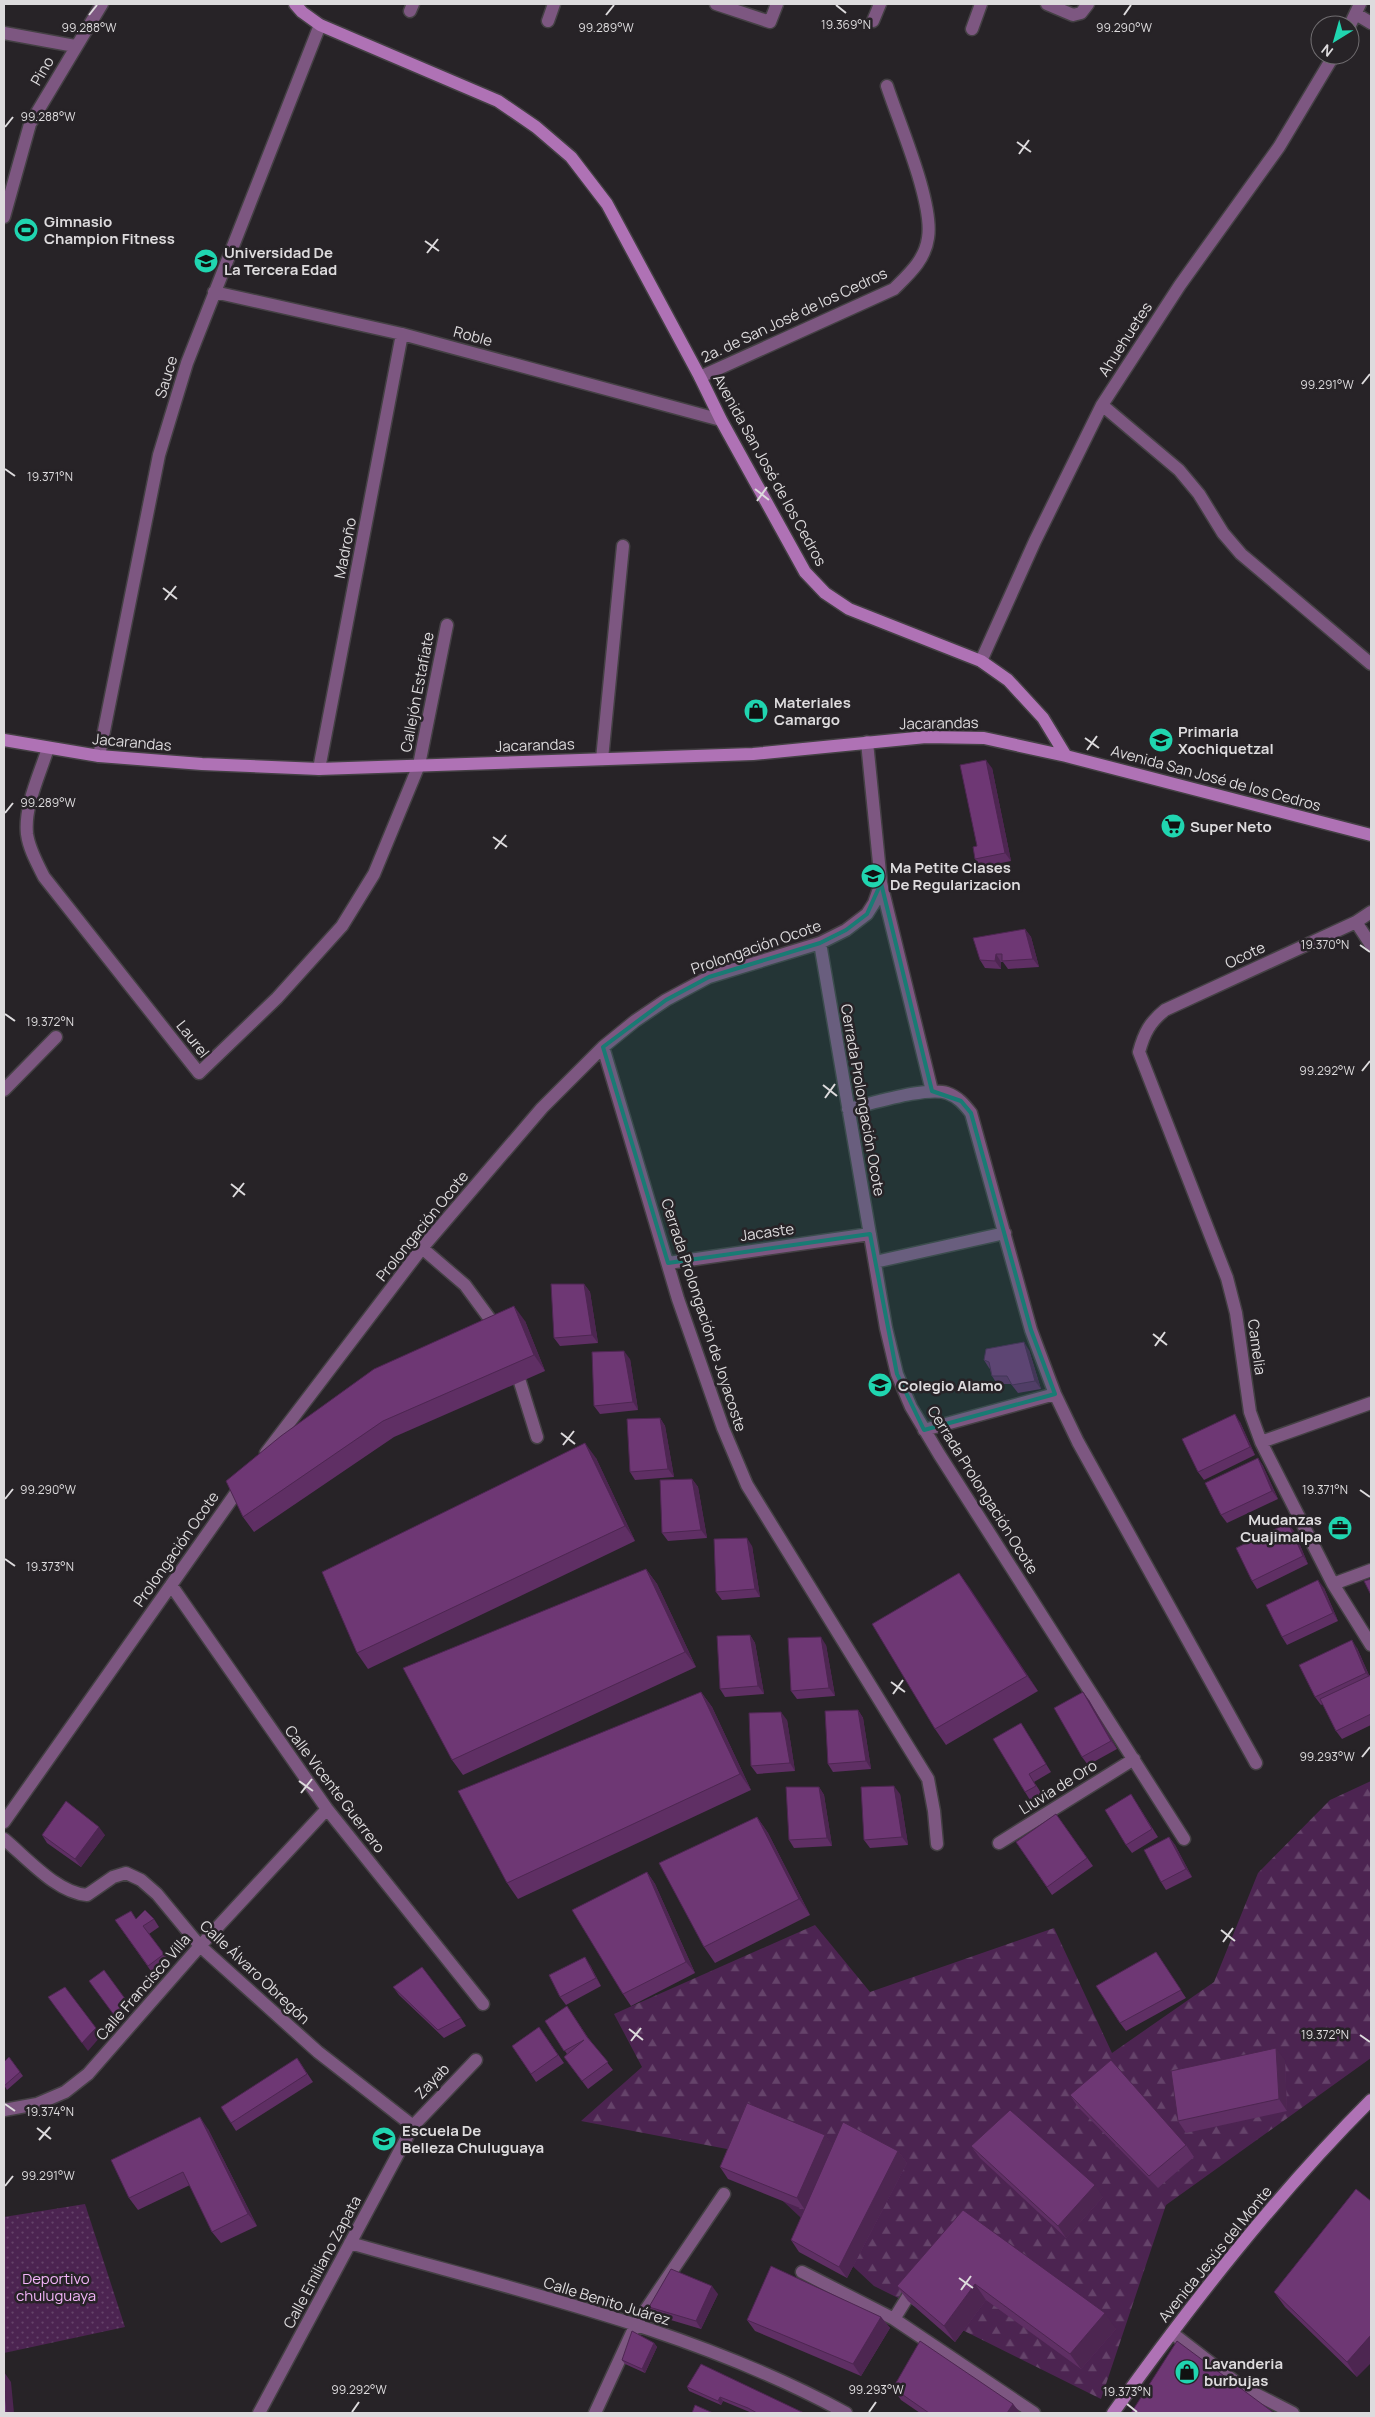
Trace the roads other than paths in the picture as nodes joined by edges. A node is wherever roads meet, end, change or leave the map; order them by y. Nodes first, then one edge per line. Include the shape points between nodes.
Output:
1 (102, 4) edge
2 (295, 4) edge
3 (554, 4) edge
4 (716, 4) edge
5 (777, 4) edge
6 (880, 4) edge
7 (981, 4) edge
8 (1047, 4) edge
9 (1088, 4) edge
10 (1355, 14) edge
11 (548, 20) dead end
12 (873, 21) dead end
13 (1371, 23) edge
14 (320, 25) junction
15 (972, 30) dead end
16 (4, 32) edge
17 (75, 46) junction
18 (1328, 65) edge
19 (887, 86) dead end
20 (4, 218) edge
21 (214, 292) junction
22 (402, 334) junction
23 (700, 377) junction
24 (1102, 405) junction
25 (721, 420) junction
26 (623, 546) dead end
27 (447, 625) dead end
28 (981, 661) junction
29 (1371, 664) edge
30 (4, 740) edge
31 (867, 742) junction
32 (48, 748) junction
33 (99, 756) junction
34 (1066, 756) junction
35 (602, 759) junction
36 (420, 765) junction
37 (319, 768) junction
38 (1371, 835) edge
39 (881, 883) junction
40 (1371, 912) edge
41 (1356, 922) junction
42 (820, 943) junction
43 (1371, 944) edge
44 (56, 1037) dead end
45 (1142, 1040) joint
46 (603, 1047) junction
47 (4, 1090) edge
48 (932, 1091) junction
49 (848, 1109) junction
50 (1005, 1233) junction
51 (870, 1234) junction
52 (422, 1248) junction
53 (875, 1262) junction
54 (668, 1263) junction
55 (500, 1332) edge
56 (520, 1382) edge
57 (1055, 1394) junction
58 (1371, 1403) edge
59 (924, 1430) junction
60 (537, 1437) dead end
61 (1261, 1442) junction
62 (1371, 1570) edge
63 (1333, 1584) junction
64 (171, 1585) junction
65 (1371, 1645) edge
66 (1134, 1759) junction
67 (1256, 1764) dead end
68 (327, 1809) junction
69 (4, 1822) edge
70 (4, 1839) edge
71 (1184, 1839) dead end
72 (1000, 1843) dead end
73 (936, 1844) dead end
74 (200, 1946) junction
75 (483, 2004) dead end
76 (476, 2060) dead end
77 (1371, 2100) edge
78 (4, 2110) edge
79 (413, 2126) junction
80 (724, 2194) dead end
81 (350, 2243) junction
82 (924, 2271) edge
83 (802, 2272) dead end
84 (894, 2319) junction
85 (636, 2324) junction
86 (1172, 2333) junction
87 (258, 2413) edge
88 (595, 2413) edge
89 (846, 2413) edge
90 (1034, 2413) edge
91 (1113, 2413) edge
92 (1293, 2413) edge

1 - 17 street, Pino
2 - 14 street, Avenida San José de los Cedros
3 - 11 street
4 - 5 street via 770,22
6 - 12 street
7 - 15 street
8 - 9 street via 1073,15 1081,13
10 - 13 street
14 - 21 street, Sauce
14 - 23 street, Avenida San José de los Cedros via 498,101 571,157 607,204
16 - 17 street
17 - 20 street, Pino via 30,124
18 - 24 street, Ahuehuetes via 1279,147 1180,285
19 - 23 street, 2a. de San José de los Cedros via 927,207 928,239 916,267 894,289
21 - 22 street, Roble
21 - 33 street, Sauce via 187,363 159,455
22 - 25 street, Roble
22 - 37 street, Madroño
23 - 25 street, Avenida San José de los Cedros
24 - 28 street, Ahuehuetes
24 - 29 street via 1179,470 1200,494 1241,554
25 - 28 street, Avenida San José de los Cedros via 805,572 825,593 849,609
26 - 35 street
27 - 36 street, Callejón Estafiate
28 - 34 street, Avenida San José de los Cedros via 1008,680 1043,718
30 - 32 street, Jacarandas
31 - 34 street, Jacarandas via 926,736 984,738
31 - 35 street, Jacarandas via 753,754
31 - 39 street, Prolongación Ocote
32 - 33 street, Jacarandas
32 - 36 street, Laurel via 28,816 27,834 32,852 44,877 199,1073 277,998 342,926 374,874
33 - 37 street, Jacarandas
34 - 38 street, Avenida San José de los Cedros
35 - 36 street, Jacarandas
36 - 37 street, Jacarandas
39 - 42 street, Prolongación Ocote via 867,914 846,930
39 - 48 street
40 - 41 street, Ocote
41 - 43 street
41 - 45 street, Ocote via 1165,1010 1154,1019
42 - 46 street, Prolongación Ocote via 709,977 666,1000
42 - 49 street, Cerrada Prolongación Ocote
44 - 47 street
45 - 61 street, Camelia via 1143,1065 1227,1278 1236,1313 1250,1412
46 - 52 street, Prolongación Ocote via 542,1108
46 - 54 street, Cerrada Prolongación de Joyacoste
48 - 49 street
48 - 50 street via 947,1093 961,1101 970,1113
49 - 51 street, Cerrada Prolongación Ocote
50 - 53 street
50 - 57 street via 1031,1330
51 - 53 street, Cerrada Prolongación Ocote
51 - 54 street, Jacaste
52 - 55 street via 465,1286
52 - 64 street, Prolongación Ocote via 252,1470
53 - 59 street, Cerrada Prolongación Ocote via 897,1374
54 - 73 street, Cerrada Prolongación de Joyacoste via 723,1428 747,1485 928,1779
56 - 60 street
57 - 59 street
57 - 67 street via 1078,1442
58 - 61 street
59 - 66 street, Cerrada Prolongación Ocote
61 - 63 street, Camelia
62 - 63 street
63 - 65 street, Camelia
64 - 68 street, Calle Vicente Guerrero
64 - 69 street, Prolongación Ocote
66 - 71 street, Cerrada Prolongación Ocote
66 - 72 street, Lluvia de Oro
68 - 74 street, Calle Francisco Villa
68 - 75 street, Calle Vicente Guerrero
70 - 74 street, Calle Álvaro Obregón via 62,1888 74,1894 87,1896 113,1877 126,1874 141,1880 157,1894
74 - 78 street, Calle Francisco Villa via 88,2074 65,2092 37,2104
74 - 79 street, Calle Álvaro Obregón via 318,2052
76 - 79 street, Zayab
77 - 86 street, Avenida Jesús del Monte via 1262,2217
79 - 81 street, Calle Emiliano Zapata
80 - 85 street
81 - 85 street, Calle Benito Juárez
81 - 87 street, Calle Emiliano Zapata
82 - 84 street
83 - 84 street
84 - 90 street
85 - 88 street
85 - 89 street, Calle Benito Juárez via 796,2386
86 - 91 street, Avenida Jesús del Monte
86 - 92 street via 1242,2387

